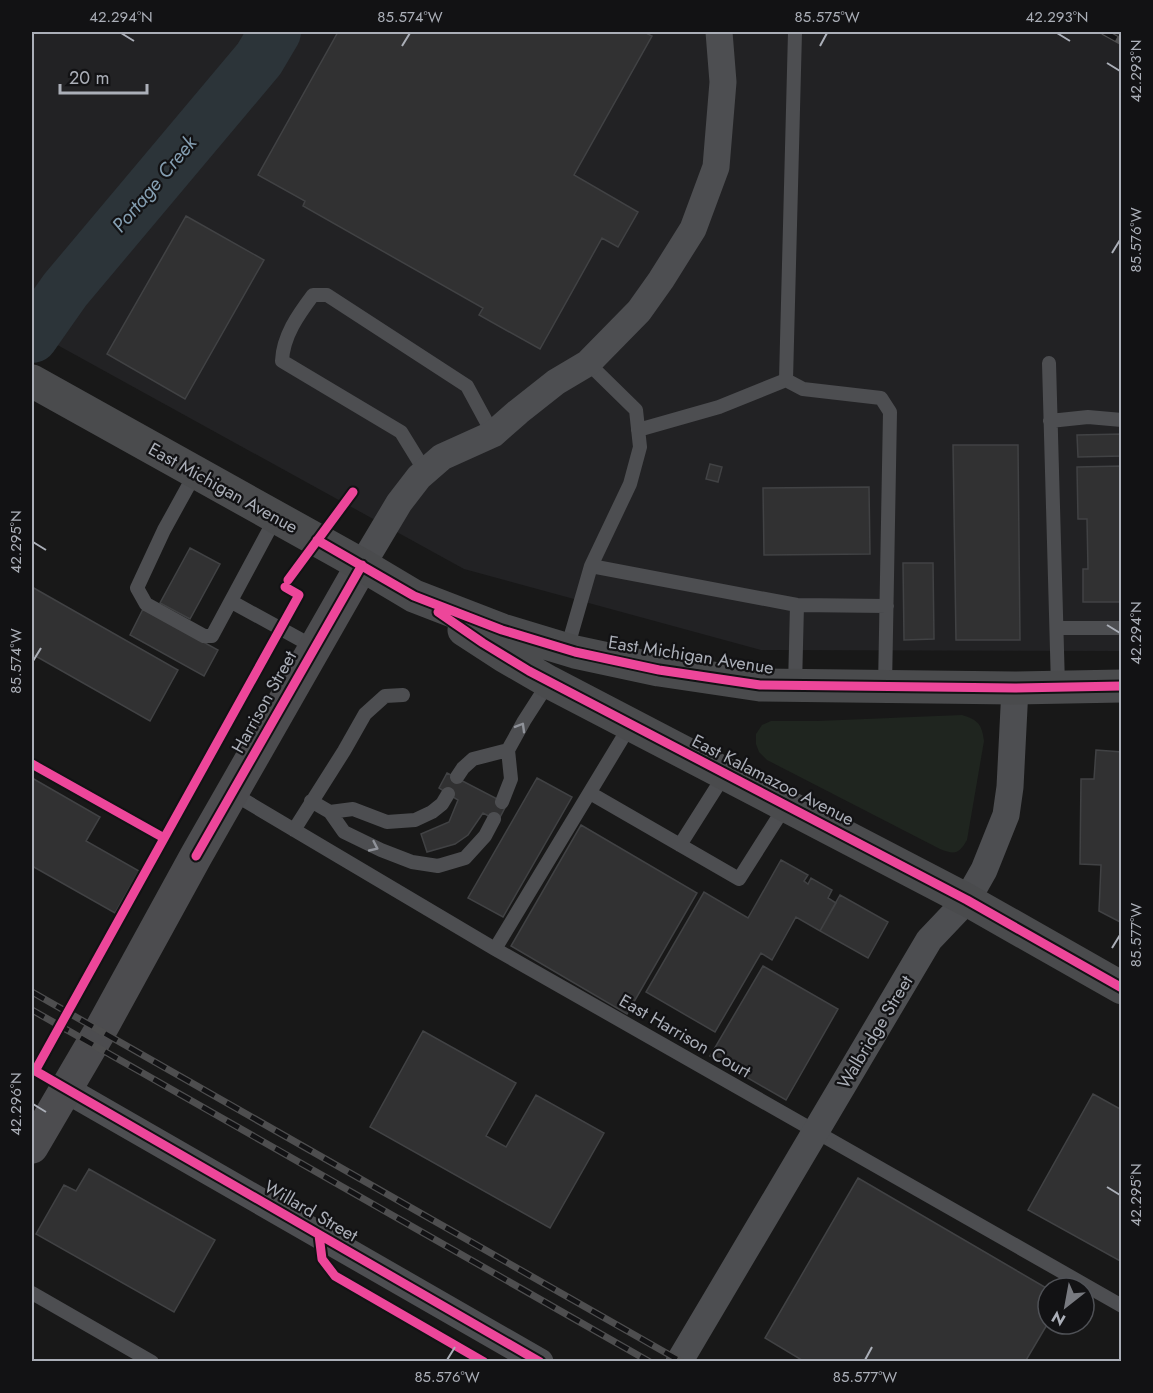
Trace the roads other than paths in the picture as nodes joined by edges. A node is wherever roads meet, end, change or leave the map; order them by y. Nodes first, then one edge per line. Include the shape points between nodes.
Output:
1 (719, 32) edge
2 (795, 32) edge
3 (588, 363) junction
4 (1049, 363) dead end
5 (786, 380) junction
6 (32, 381) edge
7 (1122, 420) edge
8 (1050, 421) junction
9 (638, 430) junction
10 (493, 434) junction
11 (425, 471) junction
12 (196, 472) junction
13 (276, 517) junction
14 (362, 565) junction
15 (591, 566) junction
16 (414, 596) junction
17 (232, 602) junction
18 (797, 605) junction
19 (887, 606) junction
20 (1056, 628) junction
21 (1122, 628) edge
22 (314, 647) junction
23 (567, 649) junction
24 (549, 682) junction
25 (795, 686) junction
26 (1058, 686) junction
27 (1122, 686) edge
28 (885, 687) junction
29 (1015, 688) junction
30 (403, 695) dead end
31 (630, 724) junction
32 (508, 750) junction
33 (725, 774) junction
34 (457, 777) dead end
35 (232, 793) junction
36 (590, 793) junction
37 (448, 794) dead end
38 (311, 801) junction
39 (502, 802) dead end
40 (786, 805) junction
41 (330, 812) junction
42 (494, 819) dead end
43 (294, 830) junction
44 (680, 845) junction
45 (967, 900) junction
46 (495, 949) junction
47 (1122, 988) edge
48 (65, 1089) junction
49 (816, 1131) junction
50 (32, 1147) edge
51 (32, 1293) edge
52 (1122, 1306) edge
53 (152, 1362) edge
54 (540, 1362) edge
55 (679, 1362) edge

1 - 3 street, Harrison Street via 723,82 716,166 693,229 639,310
2 - 5 lane
3 - 9 lane via 636,410
3 - 10 street, Harrison Street via 556,382
4 - 8 lane
5 - 9 lane via 720,407
5 - 19 lane via 803,389 881,398 890,412
6 - 12 main road, East Michigan Avenue
7 - 8 lane via 1088,417
8 - 20 lane
9 - 15 lane via 640,447 630,484
10 - 11 street, Harrison Street via 442,457
10 - 11 lane via 467,386 327,295 313,295 297,315 282,349 282,361 401,432
11 - 14 street, Harrison Street via 399,503
12 - 13 main road, East Michigan Avenue
12 - 17 lane via 137,588 146,604 204,636 212,636
13 - 14 main road, East Michigan Avenue
13 - 17 lane
14 - 16 main road, East Michigan Avenue
14 - 22 street, Harrison Street
15 - 18 lane
15 - 23 lane
16 - 23 main road, East Michigan Avenue via 502,630
16 - 24 main road, East Kalamazoo Avenue
17 - 22 lane
18 - 19 lane
18 - 25 lane
19 - 28 lane
20 - 21 lane
20 - 26 lane
22 - 35 street, Harrison Street
23 - 25 main road, East Michigan Avenue via 670,672
24 - 31 main road, East Kalamazoo Avenue
32 -> 24 lane
25 - 28 main road, East Michigan Avenue
26 - 27 main road, East Michigan Avenue
26 - 29 main road, East Michigan Avenue
28 - 29 main road, East Michigan Avenue
29 - 45 street, Walbridge Street via 1006,814 984,870
30 - 38 lane via 385,696 364,714
31 - 33 main road, East Kalamazoo Avenue
31 - 36 lane
32 - 34 lane via 473,759
32 - 39 lane via 511,779
33 - 40 main road, East Kalamazoo Avenue
33 - 44 lane
35 - 43 lane, East Harrison Court
35 - 48 street, Harrison Street
36 - 44 lane
36 - 46 lane
37 - 41 lane via 432,812 415,820 387,822 352,809
38 - 41 lane
38 - 43 lane
40 - 44 lane via 740,879
40 - 45 main road, East Kalamazoo Avenue
41 -> 42 lane via 344,832 412,862 438,866 465,858
43 - 46 lane, East Harrison Court
45 - 47 main road, East Kalamazoo Avenue
45 - 49 street, Walbridge Street via 929,940
46 - 49 lane, East Harrison Court
48 - 50 street, Harrison Street
48 - 54 street, Willard Street
49 - 52 lane, East Harrison Court
49 - 55 street, Walbridge Street
51 - 53 lane

